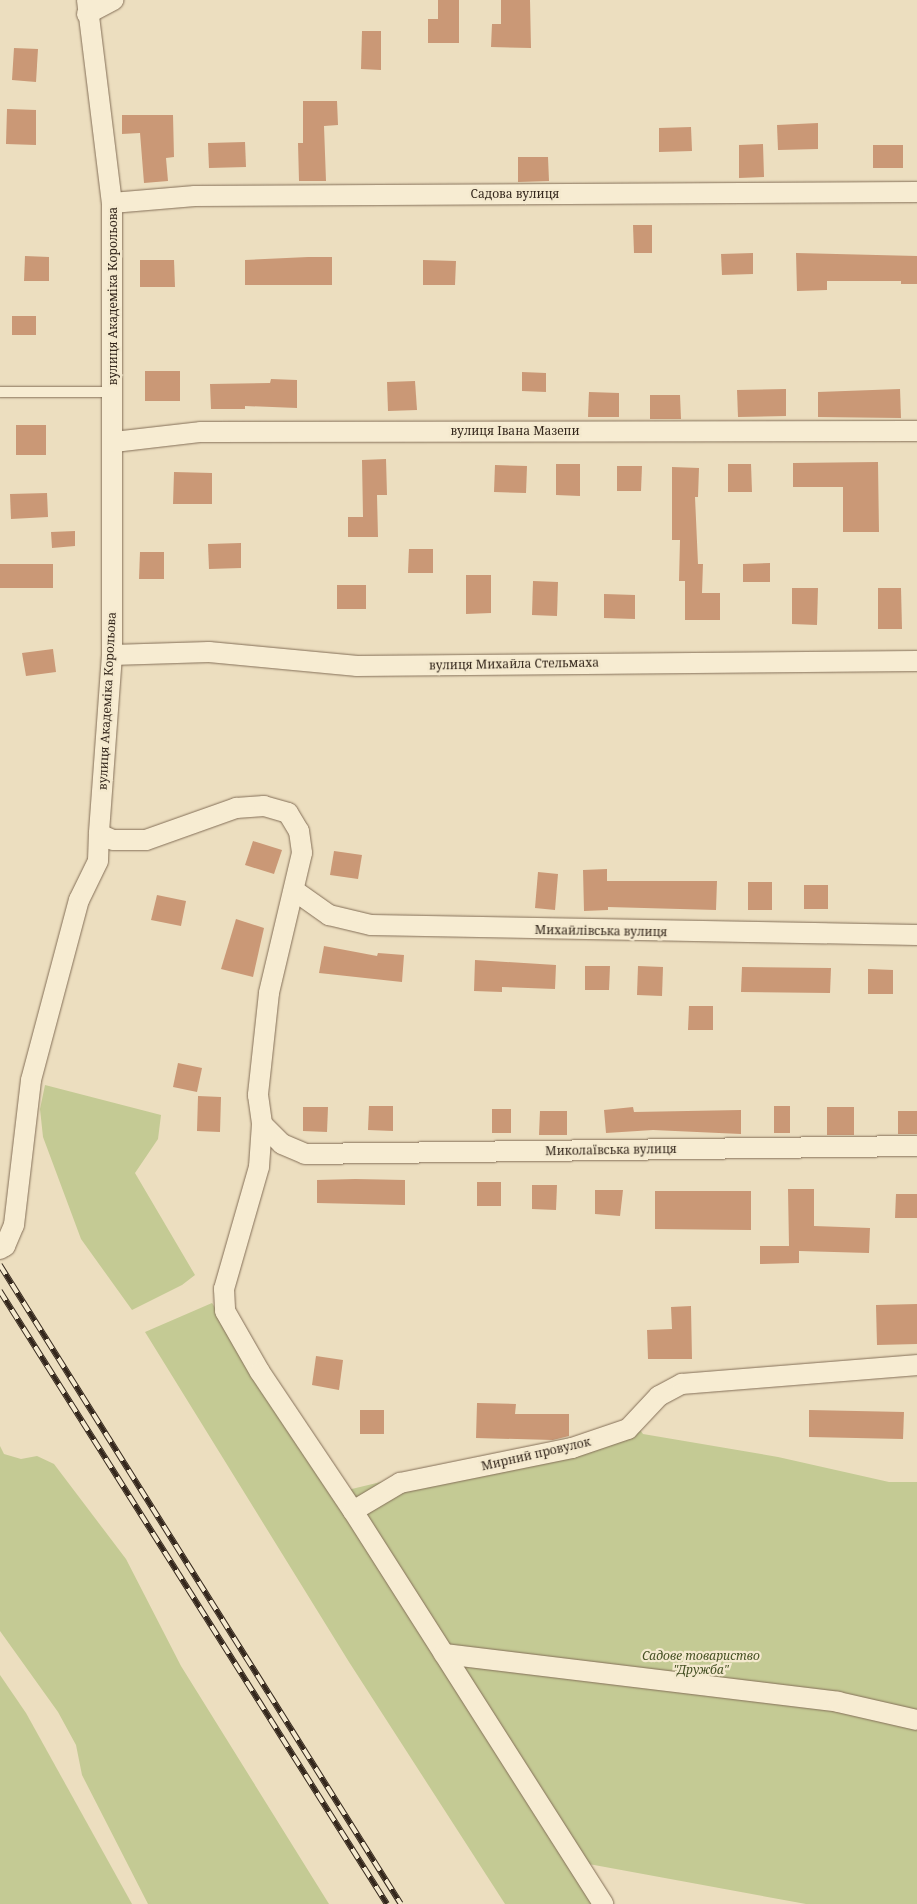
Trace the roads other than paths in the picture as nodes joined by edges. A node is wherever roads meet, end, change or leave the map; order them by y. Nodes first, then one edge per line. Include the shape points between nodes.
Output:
1 (113, 0) edge
2 (87, 7) edge
3 (917, 192) edge
4 (112, 203) junction
5 (0, 392) edge
6 (114, 392) junction
7 (917, 431) edge
8 (114, 442) junction
9 (112, 655) junction
10 (917, 660) edge
11 (99, 834) junction
12 (294, 891) junction
13 (917, 935) edge
14 (262, 1124) junction
15 (917, 1146) edge
16 (0, 1249) edge
17 (917, 1365) edge
18 (353, 1510) junction
19 (444, 1654) junction
20 (917, 1720) edge
21 (604, 1904) edge

1 - 2 street
2 - 4 street, вулиця Академіка Корольова
3 - 4 street, Садова вулиця via 196,196
4 - 6 street, вулиця Академіка Корольова
5 - 6 lane
6 - 8 street, вулиця Академіка Корольова
7 - 8 street, вулиця Івана Мазепи via 201,432
8 - 9 street, вулиця Академіка Корольова
9 - 10 street, вулиця Михайла Стельмаха via 209,652 357,666
9 - 11 street, вулиця Академіка Корольова
11 - 12 street via 113,840 146,840 236,808 264,806 288,814 299,831 302,853
11 - 16 street, вулиця Академіка Корольова via 98,862 79,900 31,1080 14,1225 5,1246
12 - 13 street, Михайлівська вулиця via 328,915 371,925
12 - 14 street via 269,993 258,1095
14 - 15 street, Миколаївська вулиця via 282,1144 305,1154
14 - 18 street via 259,1167 224,1289 225,1311 260,1372
17 - 18 street, Мирний провулок via 682,1384 659,1396 628,1429 572,1448 400,1483
18 - 19 street
19 - 20 street via 838,1702
19 - 21 street

